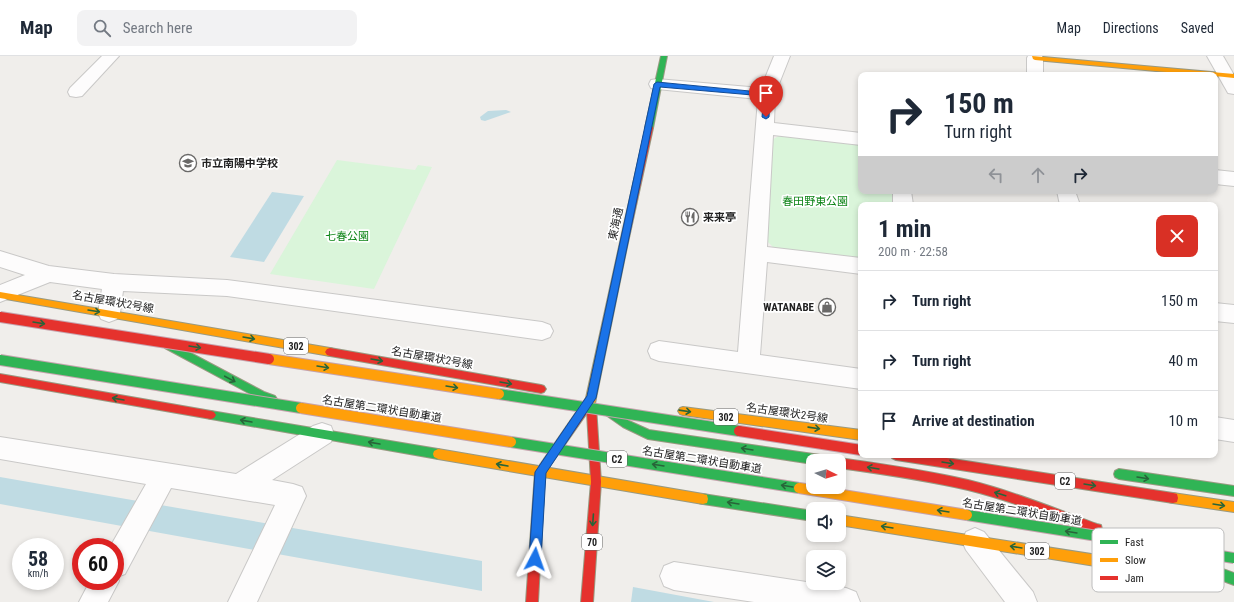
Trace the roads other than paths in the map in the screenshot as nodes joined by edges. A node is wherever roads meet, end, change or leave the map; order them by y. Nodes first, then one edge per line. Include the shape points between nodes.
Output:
1 (111, 56) edge
2 (664, 56) edge
3 (782, 56) edge
4 (1215, 56) edge
5 (1035, 57) edge
6 (1035, 72) edge
7 (1163, 72) edge
8 (1218, 78) edge
9 (1231, 80) edge
10 (657, 84) junction
11 (76, 92) dead end
12 (767, 94) junction
13 (765, 128) junction
14 (858, 139) edge
15 (1218, 177) edge
16 (1234, 179) edge
17 (757, 253) junction
18 (0, 259) edge
19 (858, 266) edge
20 (49, 274) junction
21 (114, 282) junction
22 (0, 295) edge
23 (1218, 312) edge
24 (109, 314) junction
25 (1234, 314) edge
26 (0, 317) edge
27 (542, 331) dead end
28 (659, 351) dead end
29 (0, 360) edge
30 (748, 363) junction
31 (0, 378) edge
32 (858, 379) edge
33 (552, 391) dead end
34 (591, 397) junction
35 (676, 410) dead end
36 (1218, 428) edge
37 (1234, 431) edge
38 (322, 434) junction
39 (858, 437) edge
40 (858, 437) edge
41 (0, 448) edge
42 (557, 448) junction
43 (806, 458) edge
44 (916, 458) edge
45 (846, 464) edge
46 (540, 472) junction
47 (1110, 472) dead end
48 (165, 475) junction
49 (596, 482) junction
50 (239, 487) junction
51 (1234, 491) edge
52 (1234, 507) edge
53 (806, 515) edge
54 (846, 521) edge
55 (1094, 528) edge
56 (1092, 535) edge
57 (976, 541) junction
58 (124, 548) edge
59 (1224, 556) edge
60 (1234, 558) edge
61 (1092, 559) edge
62 (1224, 574) edge
63 (674, 576) dead end
64 (1234, 578) edge
65 (1224, 580) edge
66 (1234, 582) edge
67 (100, 590) edge
68 (93, 602) edge
69 (242, 602) edge
70 (532, 602) edge
71 (587, 602) edge
72 (846, 602) edge
73 (1023, 602) edge

1 - 11 street
2 - 10 main road, 東海通 / 70
3 - 12 street
4 - 9 street
5 - 6 street
5 - 7 main road
8 - 9 main road
10 - 12 street
10 - 34 main road, 東海通 / 70
12 - 13 street
13 - 14 street
13 - 17 street
15 - 16 street
17 - 19 street
17 - 30 street
18 - 20 street
20 - 21 street
20 - 22 street
21 - 24 street
21 - 27 street via 227,288
22 -> 24 main road, 名古屋環状2号線 / 302
23 - 25 street
24 -> 33 main road, 名古屋環状2号線 / 302
24 -> 42 main road via 261,395 287,404
26 -> 39 main road, bridge
28 - 30 street
56 -> 29 main road, 名古屋第二環状自動車道 / C2, bridge
30 - 32 street
38 -> 31 main road
34 - 42 main road, 東海通 / 70
43 -> 34 main road via 648,434 620,421
34 - 49 main road, 東海通 / 70
35 -> 40 main road, 名古屋環状2号線 / 302
36 - 37 street
46 -> 38 main road
38 - 50 street
41 - 48 street
42 - 46 main road, 東海通 / 70
42 - 49 main road via 573,457
44 -> 52 main road, C2
55 -> 45 main road via 969,485
46 - 49 main road
46 - 70 main road
47 -> 51 main road
48 - 50 street
48 - 58 street
53 -> 49 main road
49 -> 71 main road, 東海通 / 70
50 - 69 street via 293,496
57 -> 54 main road, 302
61 -> 57 main road, 302
57 - 73 street
60 -> 59 main road, 名古屋第二環状自動車道 / C2, bridge
64 -> 62 main road
63 - 72 street
66 -> 65 main road, 302
67 - 68 street

